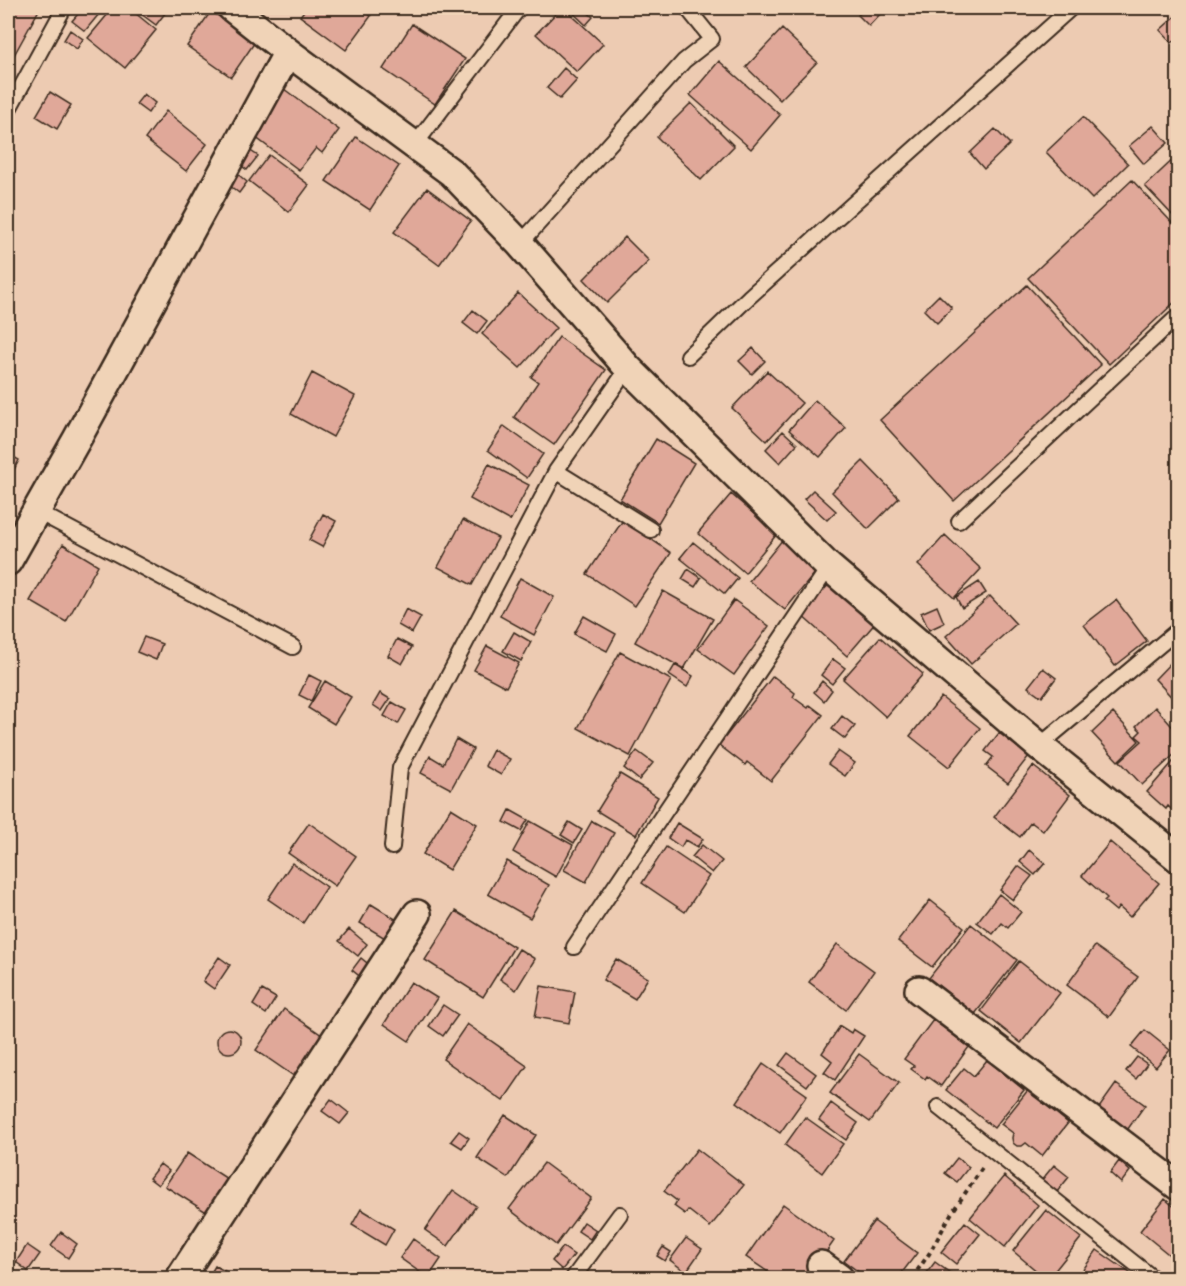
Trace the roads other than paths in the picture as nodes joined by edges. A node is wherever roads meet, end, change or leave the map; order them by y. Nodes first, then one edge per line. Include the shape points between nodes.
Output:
1 (64, 8) edge
2 (232, 8) edge
3 (519, 8) edge
4 (687, 8) edge
5 (1071, 8) edge
6 (288, 52) junction
7 (8, 111) edge
8 (414, 146) junction
9 (520, 244) junction
10 (1179, 316) edge
11 (688, 356) dead end
12 (628, 368) junction
13 (556, 471) junction
14 (36, 511) junction
15 (960, 521) dead end
16 (651, 530) dead end
17 (8, 561) edge
18 (829, 567) junction
19 (1179, 630) edge
20 (293, 647) dead end
21 (1039, 746) junction
22 (392, 847) dead end
23 (1179, 858) edge
24 (417, 914) dead end
25 (574, 947) dead end
26 (919, 990) dead end
27 (938, 1107) dead end
28 (1179, 1186) edge
29 (620, 1214) dead end
30 (180, 1278) edge
31 (573, 1278) edge
32 (1154, 1278) edge

1 - 7 lane
2 - 6 street
3 - 8 lane
4 - 9 lane via 712,39 684,61
5 - 11 lane
6 - 8 street
6 - 14 street
8 - 9 street via 452,173
9 - 12 street
10 - 15 lane
12 - 13 lane
12 - 18 street
13 - 16 lane
13 - 22 lane via 400,768
14 - 17 street
14 - 20 lane
18 - 21 street
18 - 25 lane
19 - 21 lane
21 - 23 street
24 - 30 street
26 - 28 street
27 - 32 lane
29 - 31 lane

